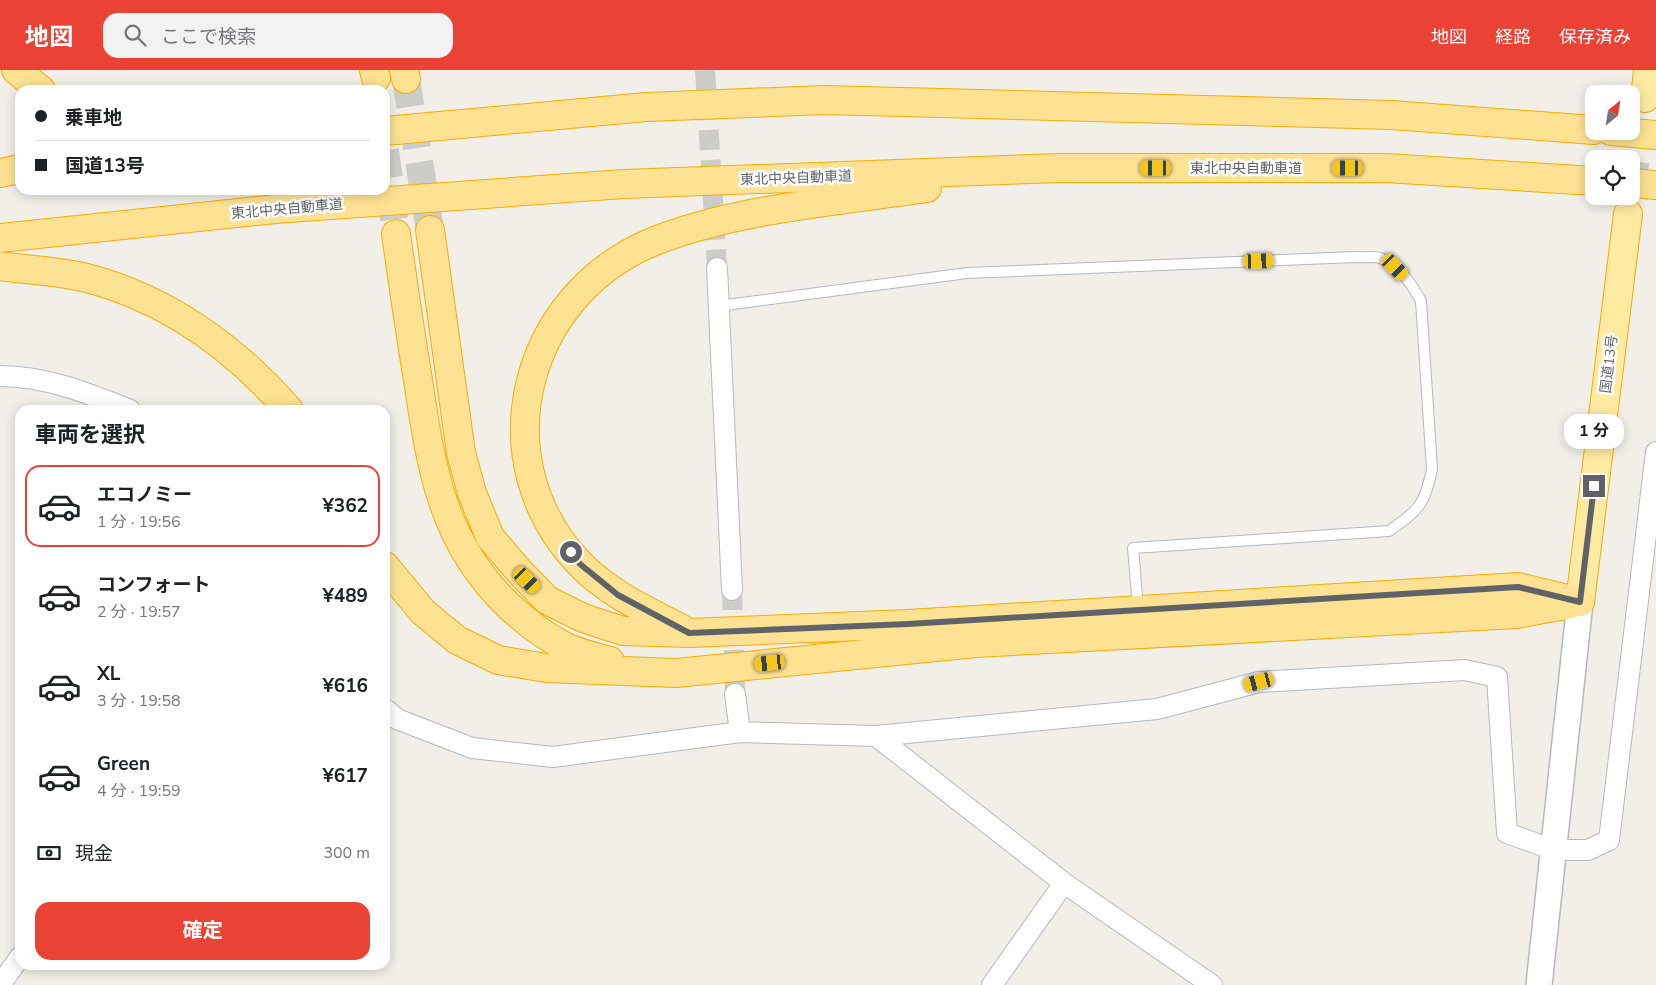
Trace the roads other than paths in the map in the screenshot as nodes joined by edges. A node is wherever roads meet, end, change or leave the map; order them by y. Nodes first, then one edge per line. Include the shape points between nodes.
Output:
1 (16, 70) edge
2 (1648, 70) edge
3 (35, 85) edge
4 (1644, 98) tunnel mouth
5 (1585, 129) edge
6 (390, 130) edge
7 (1640, 133) edge
8 (1656, 134) edge
9 (1060, 168) junction
10 (15, 170) edge
11 (0, 173) edge
12 (1585, 180) edge
13 (1640, 183) edge
14 (1656, 184) edge
15 (1628, 214) dead end
16 (430, 230) tunnel mouth
17 (396, 234) tunnel mouth
18 (0, 238) edge
19 (0, 266) edge
20 (717, 268) tunnel mouth
21 (719, 306) junction
22 (0, 376) edge
23 (117, 405) edge
24 (285, 405) edge
25 (1656, 452) edge
26 (390, 572) edge
27 (732, 590) tunnel mouth
28 (1580, 602) junction
29 (1138, 610) junction
30 (689, 633) junction
31 (676, 673) junction
32 (735, 694) tunnel mouth
33 (390, 713) edge
34 (740, 732) junction
35 (876, 736) junction
36 (1554, 850) junction
37 (1064, 883) junction
38 (15, 964) edge
39 (0, 985) edge
40 (992, 985) edge
41 (1212, 985) edge
42 (1539, 985) edge

1 - 3 highway
2 - 4 highway
5 - 6 highway via 1391,116 825,100 646,107
7 - 8 highway
9 - 12 highway, 東北中央自動車道 via 1386,168
9 - 18 highway, 東北中央自動車道 via 624,184 275,210
9 - 30 highway via 750,215 690,228 649,244 606,267 571,302 546,338 523,422 534,494 553,529 580,564 618,595
10 - 11 highway
13 - 14 highway
15 - 28 highway, 国道13号
16 - 30 highway via 461,453 472,493 490,537 547,600 583,618 622,631
17 - 31 highway via 438,489 452,528 475,569 525,621 564,646 610,661
19 - 24 highway via 85,278 129,291 177,315 220,344 260,377
20 - 21 street
21 - 27 street
21 - 29 lane via 967,273 1356,257 1380,258 1395,267 1421,301 1432,469 1427,494 1414,514 1388,532 1133,548
22 - 23 street via 22,376 76,389
25 - 36 street via 1609,840 1588,850
26 - 31 highway via 430,618 457,640 498,660 546,668
28 - 29 highway via 1518,587
28 - 31 highway via 1516,614 976,643
28 - 36 street
29 - 30 highway
32 - 34 street
33 - 34 street via 397,719 472,748 553,757
34 - 35 street
35 - 36 street via 1157,709 1259,682 1465,670 1497,677 1507,834
35 - 37 street
36 - 42 street
37 - 40 street
37 - 41 street
38 - 39 street

